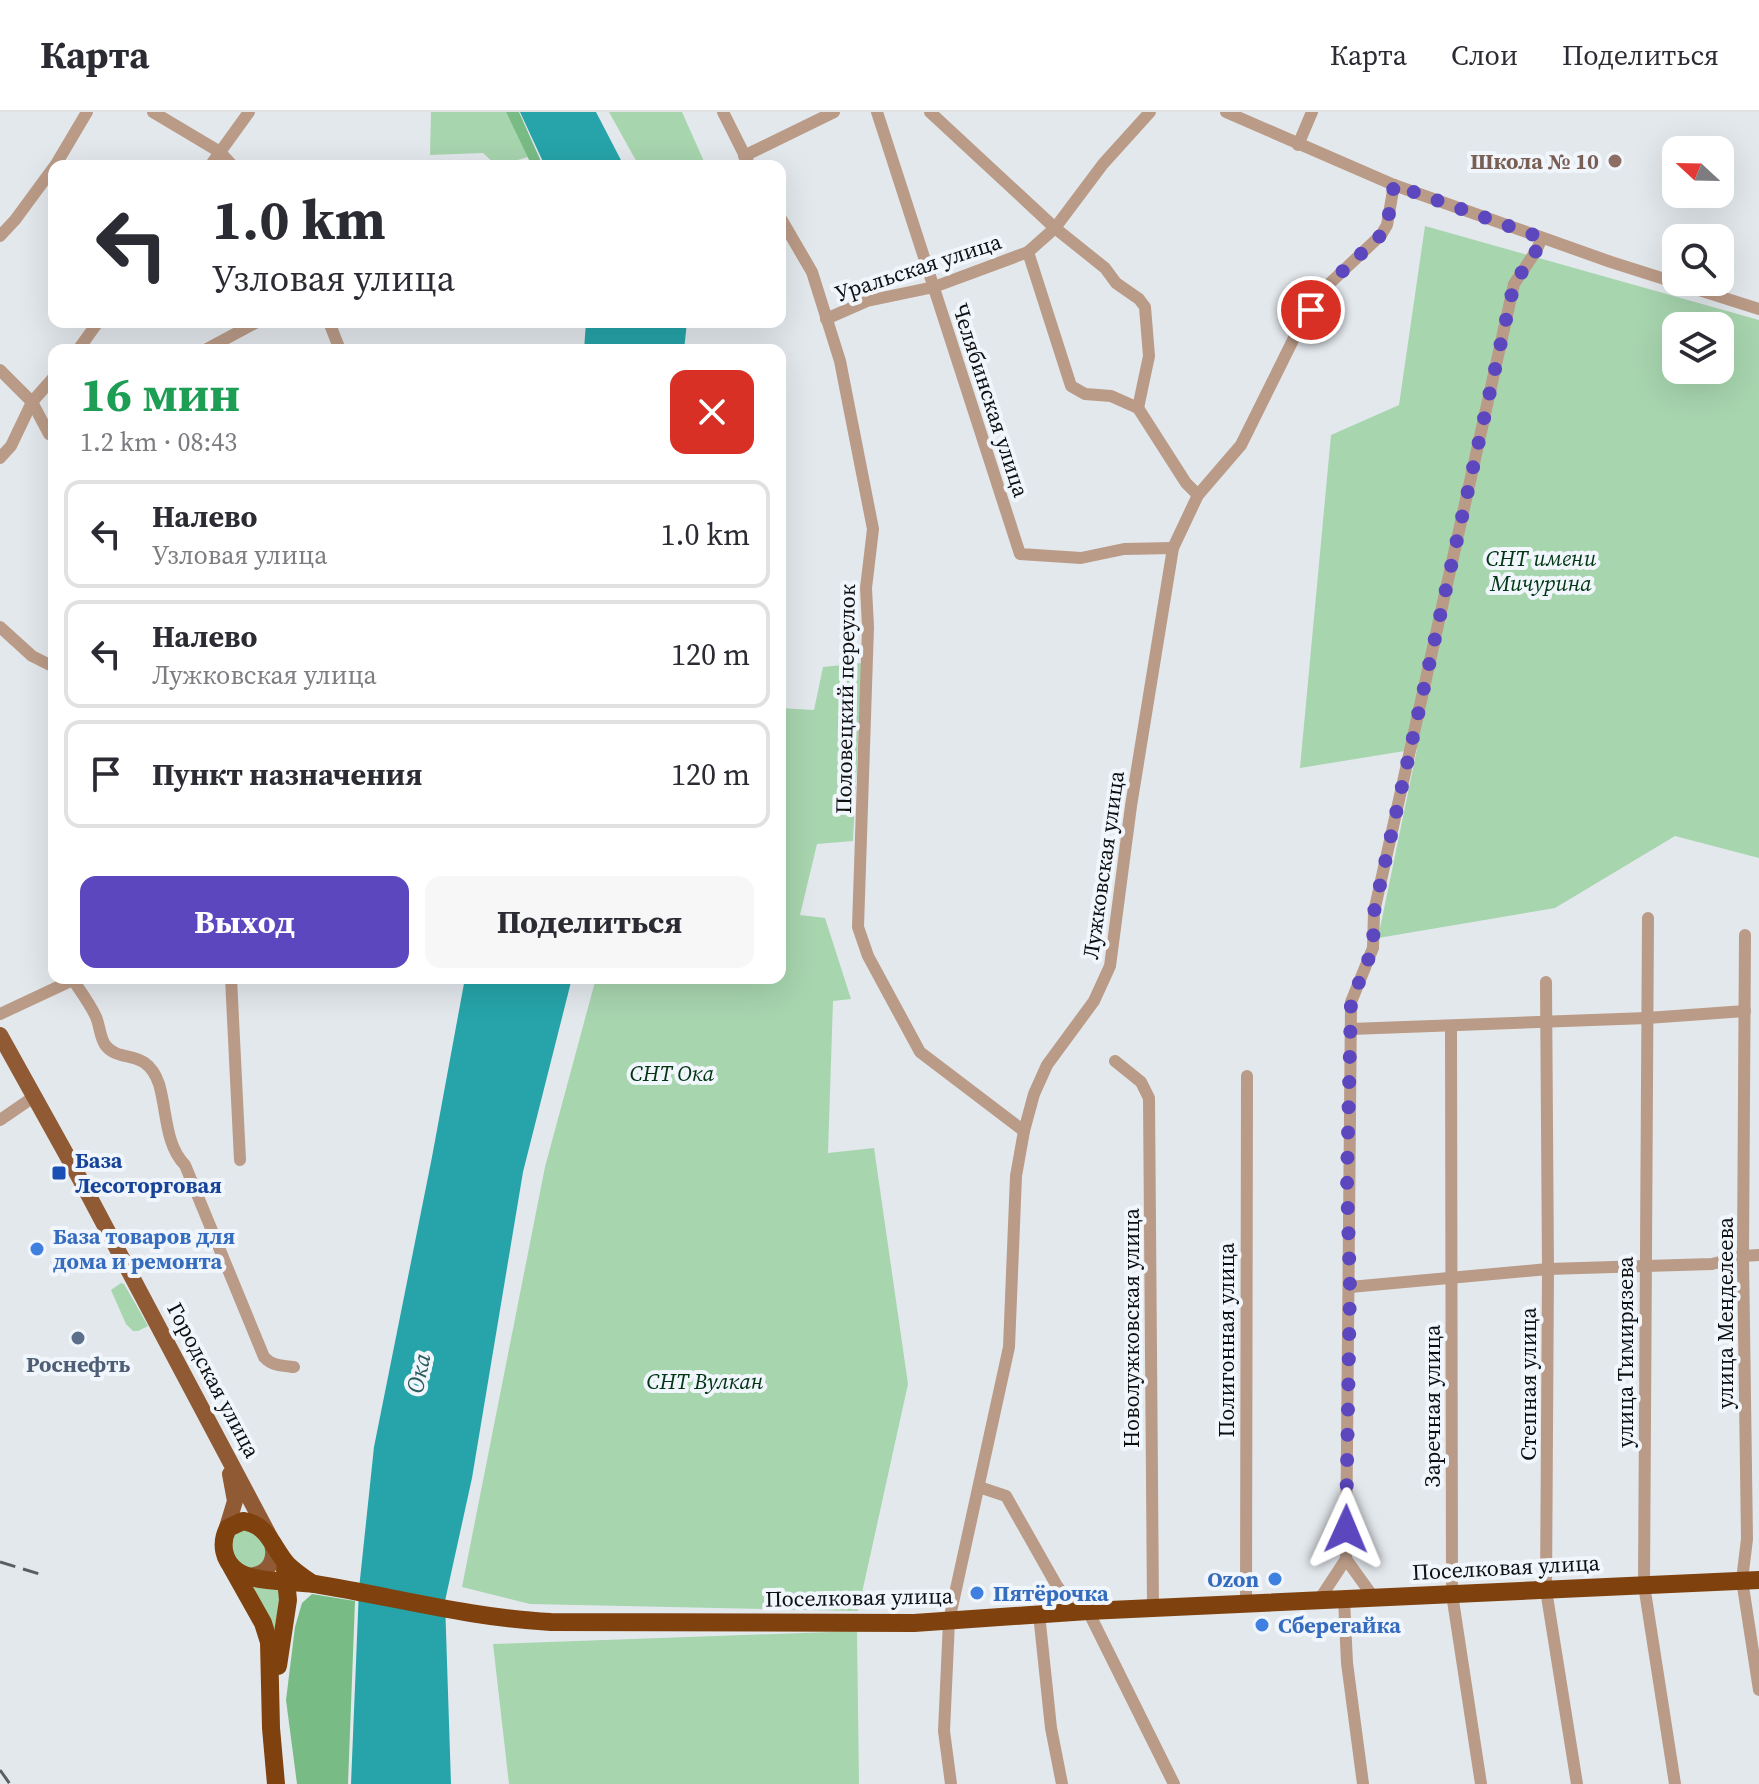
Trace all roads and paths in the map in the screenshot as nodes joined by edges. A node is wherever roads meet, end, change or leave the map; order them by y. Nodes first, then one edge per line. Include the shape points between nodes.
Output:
1 (87, 112) edge
2 (153, 112) edge
3 (249, 112) edge
4 (723, 112) edge
5 (834, 112) edge
6 (877, 112) edge
7 (930, 112) edge
8 (1150, 112) edge
9 (1226, 112) edge
10 (1312, 112) edge
11 (1298, 145) junction
12 (220, 152) junction
13 (58, 160) edge
14 (214, 160) edge
15 (227, 160) edge
16 (747, 160) edge
17 (749, 160) edge
18 (48, 174) edge
19 (1394, 185) junction
20 (786, 227) edge
21 (1055, 228) junction
22 (0, 236) edge
23 (1542, 238) junction
24 (1028, 252) junction
25 (934, 287) junction
26 (1759, 309) edge
27 (826, 319) junction
28 (246, 328) edge
29 (216, 344) edge
30 (0, 370) edge
31 (48, 384) edge
32 (32, 402) junction
33 (1138, 408) junction
34 (48, 427) edge
35 (0, 458) edge
36 (1198, 495) junction
37 (1173, 548) junction
38 (0, 627) edge
39 (48, 664) edge
40 (1648, 918) dead end
41 (1745, 935) dead end
42 (1546, 982) dead end
43 (64, 984) edge
44 (78, 984) edge
45 (231, 984) edge
46 (1745, 1011) junction
47 (0, 1014) edge
48 (1647, 1018) junction
49 (1547, 1020) junction
50 (1451, 1026) junction
51 (1351, 1029) junction
52 (0, 1035) edge
53 (1115, 1061) dead end
54 (1247, 1076) dead end
55 (35, 1096) junction
56 (0, 1120) edge
57 (1024, 1131) junction
58 (240, 1160) dead end
59 (1759, 1255) edge
60 (1743, 1256) junction
61 (1645, 1266) junction
62 (1548, 1269) junction
63 (1452, 1278) junction
64 (1350, 1287) junction
65 (294, 1367) dead end
66 (224, 1454) junction
67 (979, 1487) junction
68 (225, 1534) junction
69 (270, 1537) junction
70 (280, 1555) junction
71 (1346, 1559) junction
72 (230, 1564) junction
73 (249, 1576) junction
74 (1750, 1580) edge
75 (287, 1581) junction
76 (316, 1584) junction
77 (1644, 1585) junction
78 (1546, 1590) junction
79 (1452, 1594) junction
80 (1374, 1598) junction
81 (1344, 1599) junction
82 (1319, 1600) junction
83 (1246, 1604) junction
84 (1153, 1608) junction
85 (1088, 1611) junction
86 (1039, 1614) junction
87 (949, 1621) junction
88 (285, 1623) junction
89 (1759, 1690) edge
90 (272, 1700) junction
91 (276, 1784) edge
92 (951, 1784) edge
93 (1062, 1784) edge
94 (1174, 1784) edge
95 (1363, 1784) edge
96 (1481, 1784) edge
97 (1577, 1784) edge
98 (1675, 1784) edge

1 - 13 street
2 - 12 street
3 - 12 street
4 - 16 street
5 - 17 street
6 - 25 street, Челябинская улица
7 - 21 street
8 - 21 street, Уральская улица
9 - 11 street
10 - 11 street
11 - 19 street
12 - 14 street
12 - 15 street
18 - 22 street
19 - 23 street
19 - 36 street, Лужковская улица via 1381,235 1328,285 1295,336 1241,445
20 - 27 street, Половецкий переулок via 812,272
21 - 24 street, Уральская улица
21 - 33 street via 1145,307 1149,356
23 - 26 street
23 - 51 street via 1514,284 1374,912 1373,948 1351,1002
24 - 25 street, Уральская улица
24 - 33 street via 1071,386
25 - 27 street, Уральская улица via 867,301
25 - 37 street, Челябинская улица via 1020,554 1081,558 1124,549
27 - 57 street, Половецкий переулок via 840,361 873,529 866,588 858,927 920,1052
28 - 29 street
30 - 32 street
31 - 32 street
32 - 34 street
32 - 35 street
33 - 36 street
36 - 37 street, Лужковская улица
37 - 57 street, Лужковская улица via 1110,966 1094,1001 1047,1065
38 - 39 street
40 - 48 street, улица Тимирязева
41 - 46 street, улица Менделеева
42 - 49 street, Степная улица
43 - 47 street
44 - 65 street via 105,1045 151,1067 175,1155 185,1165 264,1357 268,1363
45 - 58 street
46 - 48 street
46 - 60 street, улица Менделеева
48 - 49 street
48 - 61 street, улица Тимирязева
49 - 50 street
49 - 62 street, Степная улица
50 - 51 street
50 - 63 street, Заречная улица
51 - 64 street
52 - 55 main road, Городская улица
53 - 84 street, Новолужковская улица via 1141,1082 1149,1098
54 - 83 street, Полигонная улица
55 - 56 street
55 - 66 main road, Городская улица
57 - 67 street, Лужковская улица via 1016,1176 1009,1347
59 - 60 street
60 - 61 street via 1712,1264
60 - 74 street, улица Менделеева
61 - 62 street
61 - 77 street, улица Тимирязева
62 - 63 street
62 - 78 street, Степная улица
63 - 64 street
63 - 79 street, Заречная улица
64 - 71 street
66 - 68 main road via 235,1501
66 - 69 main road, Городская улица
67 - 85 street via 1006,1496 1057,1586 1069,1601
67 - 87 street, Лужковская улица
68 - 69 highway via 243,1521
68 - 72 highway
69 - 70 highway
69 - 73 main road via 270,1567
70 - 75 highway
70 - 76 highway
71 - 80 street
71 - 82 street
72 - 73 highway
72 - 90 highway via 267,1632
73 - 75 highway, Поселковая улица
74 - 77 highway, Поселковая улица
74 - 89 street, улица Менделеева
75 - 76 highway, Поселковая улица
75 - 88 highway
76 - 87 highway, Поселковая улица via 551,1622
76 - 88 highway via 298,1589
77 - 78 highway, Поселковая улица
77 - 98 street, улица Тимирязева
78 - 79 highway, Поселковая улица
78 - 97 street, Степная улица
79 - 80 highway, Поселковая улица
79 - 96 street, Заречная улица
80 - 81 highway, Поселковая улица
81 - 82 highway, Поселковая улица
81 - 95 street
82 - 83 highway, Поселковая улица
83 - 84 highway, Поселковая улица
84 - 85 highway, Поселковая улица
85 - 86 highway, Поселковая улица
85 - 94 street
86 - 87 highway, Поселковая улица
86 - 93 street
87 - 92 street, Лужковская улица via 944,1731
88 - 90 highway
90 - 91 highway

